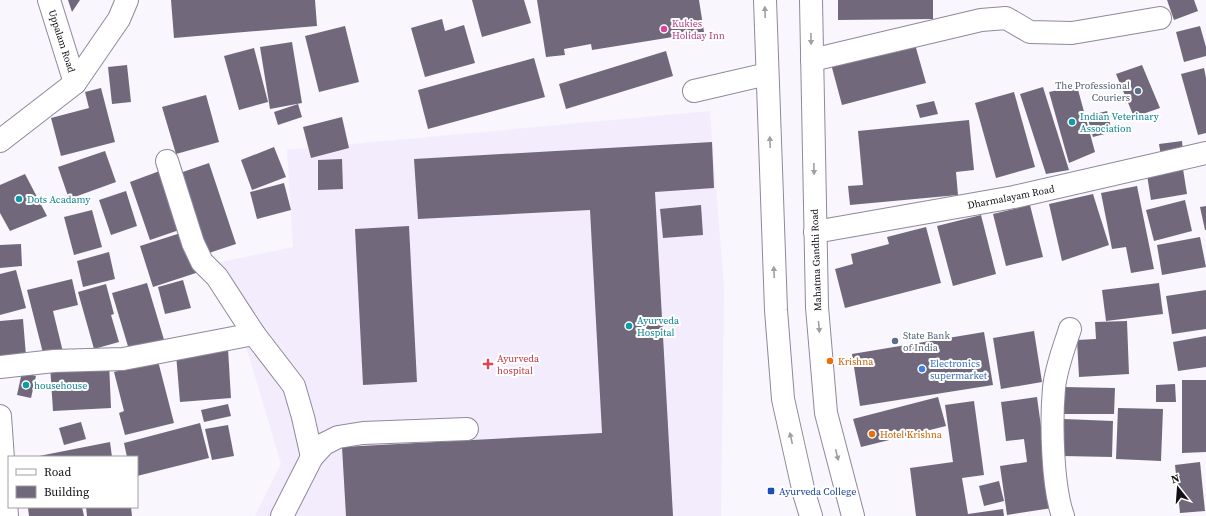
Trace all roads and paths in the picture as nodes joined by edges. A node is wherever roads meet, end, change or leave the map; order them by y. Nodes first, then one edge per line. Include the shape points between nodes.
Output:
1 (49, 0) edge
2 (127, 0) edge
3 (765, 0) edge
4 (810, 0) edge
5 (1160, 18) dead end
6 (812, 60) junction
7 (767, 74) junction
8 (75, 83) junction
9 (694, 91) dead end
10 (0, 141) edge
11 (1206, 153) edge
12 (167, 161) dead end
13 (815, 232) junction
14 (1070, 329) dead end
15 (254, 334) junction
16 (0, 367) edge
17 (0, 416) edge
18 (467, 429) dead end
19 (312, 456) junction
20 (7, 516) edge
21 (282, 516) edge
22 (811, 516) edge
23 (853, 516) edge
24 (1063, 516) edge

1 - 8 street, Uppalam Road
2 - 8 street via 119,19
7 -> 3 street
4 -> 6 street, Mahatma Gandhi Road
5 - 6 street via 1072,33 1030,32 1006,18 981,20
6 -> 13 street, Mahatma Gandhi Road
7 - 9 street
22 -> 7 street via 783,399 776,310
8 - 10 street
11 - 13 street, Dharmalayam Road via 1014,197
12 - 15 street via 193,243 202,262 217,277
13 -> 23 street, Mahatma Gandhi Road via 817,307 826,413
14 - 24 street via 1054,387 1053,436 1058,502
15 - 16 street via 123,358 54,361
15 - 19 street via 294,386
17 - 20 street
18 - 19 street via 363,433 338,437 324,444
19 - 21 street

